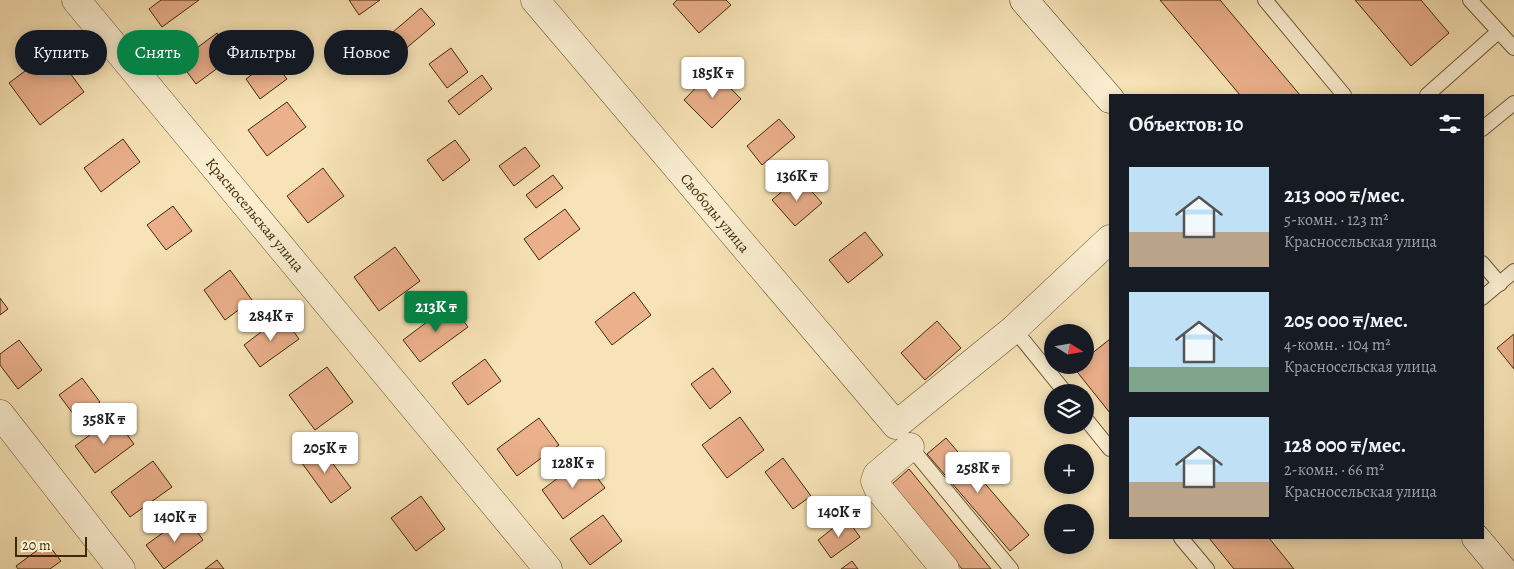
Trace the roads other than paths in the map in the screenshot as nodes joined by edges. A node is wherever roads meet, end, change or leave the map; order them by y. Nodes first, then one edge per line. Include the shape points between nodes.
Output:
1 (76, 0) edge
2 (535, 0) edge
3 (1025, 0) edge
4 (1265, 0) edge
5 (1470, 0) edge
6 (1498, 32) junction
7 (1514, 48) edge
8 (1343, 94) edge
9 (1428, 94) edge
10 (1109, 98) edge
11 (1514, 103) edge
12 (1484, 127) edge
13 (1109, 240) edge
14 (1484, 265) edge
15 (1514, 271) edge
16 (1500, 284) junction
17 (1484, 296) edge
18 (1014, 329) junction
19 (1059, 384) edge
20 (0, 414) edge
21 (1094, 429) edge
22 (903, 436) junction
23 (1109, 448) edge
24 (1182, 539) edge
25 (1477, 539) edge
26 (121, 569) edge
27 (548, 569) edge
28 (945, 569) edge
29 (1011, 569) edge
30 (1207, 569) edge
31 (1502, 569) edge

1 - 27 street, Красносельская улица
2 - 22 street, Свободы улица
3 - 10 street
4 - 8 lane
5 - 6 lane
6 - 7 lane
6 - 9 lane
11 - 12 lane
13 - 18 street
14 - 16 lane
15 - 16 lane
16 - 17 lane
18 - 19 lane
18 - 22 street
20 - 26 street
21 - 23 lane
22 - 28 street via 875,481
22 - 29 lane
24 - 30 lane
25 - 31 street

